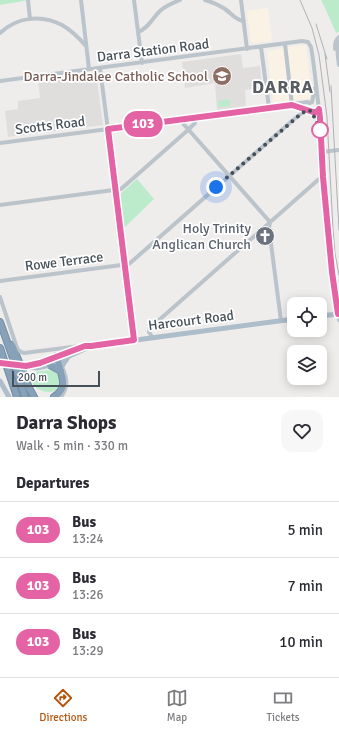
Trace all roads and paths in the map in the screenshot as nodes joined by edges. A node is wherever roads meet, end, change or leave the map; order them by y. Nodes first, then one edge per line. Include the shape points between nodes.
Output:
1 (28, 0) edge
2 (81, 0) edge
3 (134, 0) edge
4 (180, 0) edge
5 (205, 0) edge
6 (241, 0) edge
7 (30, 19) junction
8 (244, 21) junction
9 (85, 32) junction
10 (138, 32) junction
11 (0, 33) edge
12 (77, 36) junction
13 (339, 37) edge
14 (337, 42) edge
15 (285, 44) junction
16 (86, 46) junction
17 (261, 47) junction
18 (247, 49) junction
19 (142, 63) junction
20 (339, 65) edge
21 (100, 68) junction
22 (89, 69) junction
23 (0, 81) edge
24 (316, 83) junction
25 (311, 102) junction
26 (318, 103) junction
27 (292, 105) junction
28 (301, 105) junction
29 (269, 108) junction
30 (313, 111) junction
31 (195, 118) junction
32 (180, 120) junction
33 (293, 120) junction
34 (108, 129) junction
35 (188, 130) junction
36 (0, 143) edge
37 (339, 150) edge
38 (321, 152) junction
39 (229, 176) junction
40 (323, 177) junction
41 (115, 190) junction
42 (0, 205) edge
43 (270, 222) junction
44 (125, 264) junction
45 (0, 281) edge
46 (0, 297) edge
47 (339, 314) edge
48 (327, 315) edge
49 (287, 320) edge
50 (339, 320) edge
51 (281, 321) junction
52 (1, 324) edge
53 (152, 337) junction
54 (134, 340) junction
55 (82, 346) junction
56 (91, 346) junction
57 (0, 348) edge
58 (69, 356) junction
59 (58, 359) junction
60 (16, 362) dead end
61 (3, 363) edge
62 (50, 365) junction
63 (22, 368) junction
64 (61, 369) junction
65 (0, 381) edge
66 (35, 396) edge
67 (9, 397) edge
68 (17, 397) edge
69 (26, 397) edge
70 (54, 397) edge
71 (61, 397) edge

1 - 7 street
2 - 9 street
3 - 10 street
4 - 10 street via 169,4
5 - 8 street via 215,3 238,20
6 - 8 street
7 - 11 street via 12,24
7 - 12 street via 38,18 53,22
8 - 18 street
9 - 12 street
9 - 16 street
10 - 19 street
12 - 16 street
13 - 14 street
14 - 20 street
15 - 17 street, Darra Station Road
15 - 24 street, Darra Station Road via 308,42
15 - 27 street
16 - 22 street
17 - 18 street, Darra Station Road
17 - 29 street
18 - 19 street, Darra Station Road
19 - 21 street, Darra Station Road
21 - 22 street, Darra Station Road
21 - 34 street
22 - 23 street, Darra Station Road
24 - 25 street
24 - 26 street
25 - 26 street, Scotts Road
25 - 28 street, Scotts Road
25 - 30 street via 309,108
26 - 30 street via 320,106
27 - 28 street, Scotts Road
27 - 29 street, Scotts Road
28 - 30 street, Scotts Road
28 - 33 street, Rowe Terrace
29 - 31 street, Scotts Road
30 - 33 street, Rowe Terrace via 302,113
30 - 38 street via 318,121
31 - 32 street, Scotts Road
31 - 35 street via 195,123
32 - 34 street, Scotts Road
32 - 35 street
33 - 39 street, Rowe Terrace
34 - 36 street, Scotts Road
34 - 41 street
35 - 39 street
35 - 41 street via 121,189
37 - 38 street
38 - 40 street
39 - 43 street
39 - 44 street, Rowe Terrace via 129,264
40 - 43 street
40 - 47 street via 332,272
41 - 42 street
41 - 44 street
43 - 51 street
43 - 53 street via 150,328
44 - 45 street, Rowe Terrace
44 - 54 street
46 - 55 street, Harcourt Road via 20,352
47 - 48 main road
47 - 50 street
49 - 51 main road, Harcourt Road
51 - 53 main road, Harcourt Road
52 - 60 highway via 6,330
53 - 54 main road, Harcourt Road
54 - 56 main road, Harcourt Road
55 - 56 main road, Harcourt Road
55 - 59 main road, Harcourt Road
56 - 58 main road, Harcourt Road
57 - 61 highway
58 - 59 main road, Harcourt Road
58 - 64 main road
59 - 62 main road, Harcourt Road
59 - 63 main road, Harcourt Road
59 - 64 highway
61 - 63 main road, Harcourt Road, bridge
61 - 68 highway
62 - 63 main road, Harcourt Road
62 - 64 highway
63 - 66 highway
63 - 69 highway
64 - 70 highway via 63,388
64 - 71 street via 67,385
65 - 67 main road

